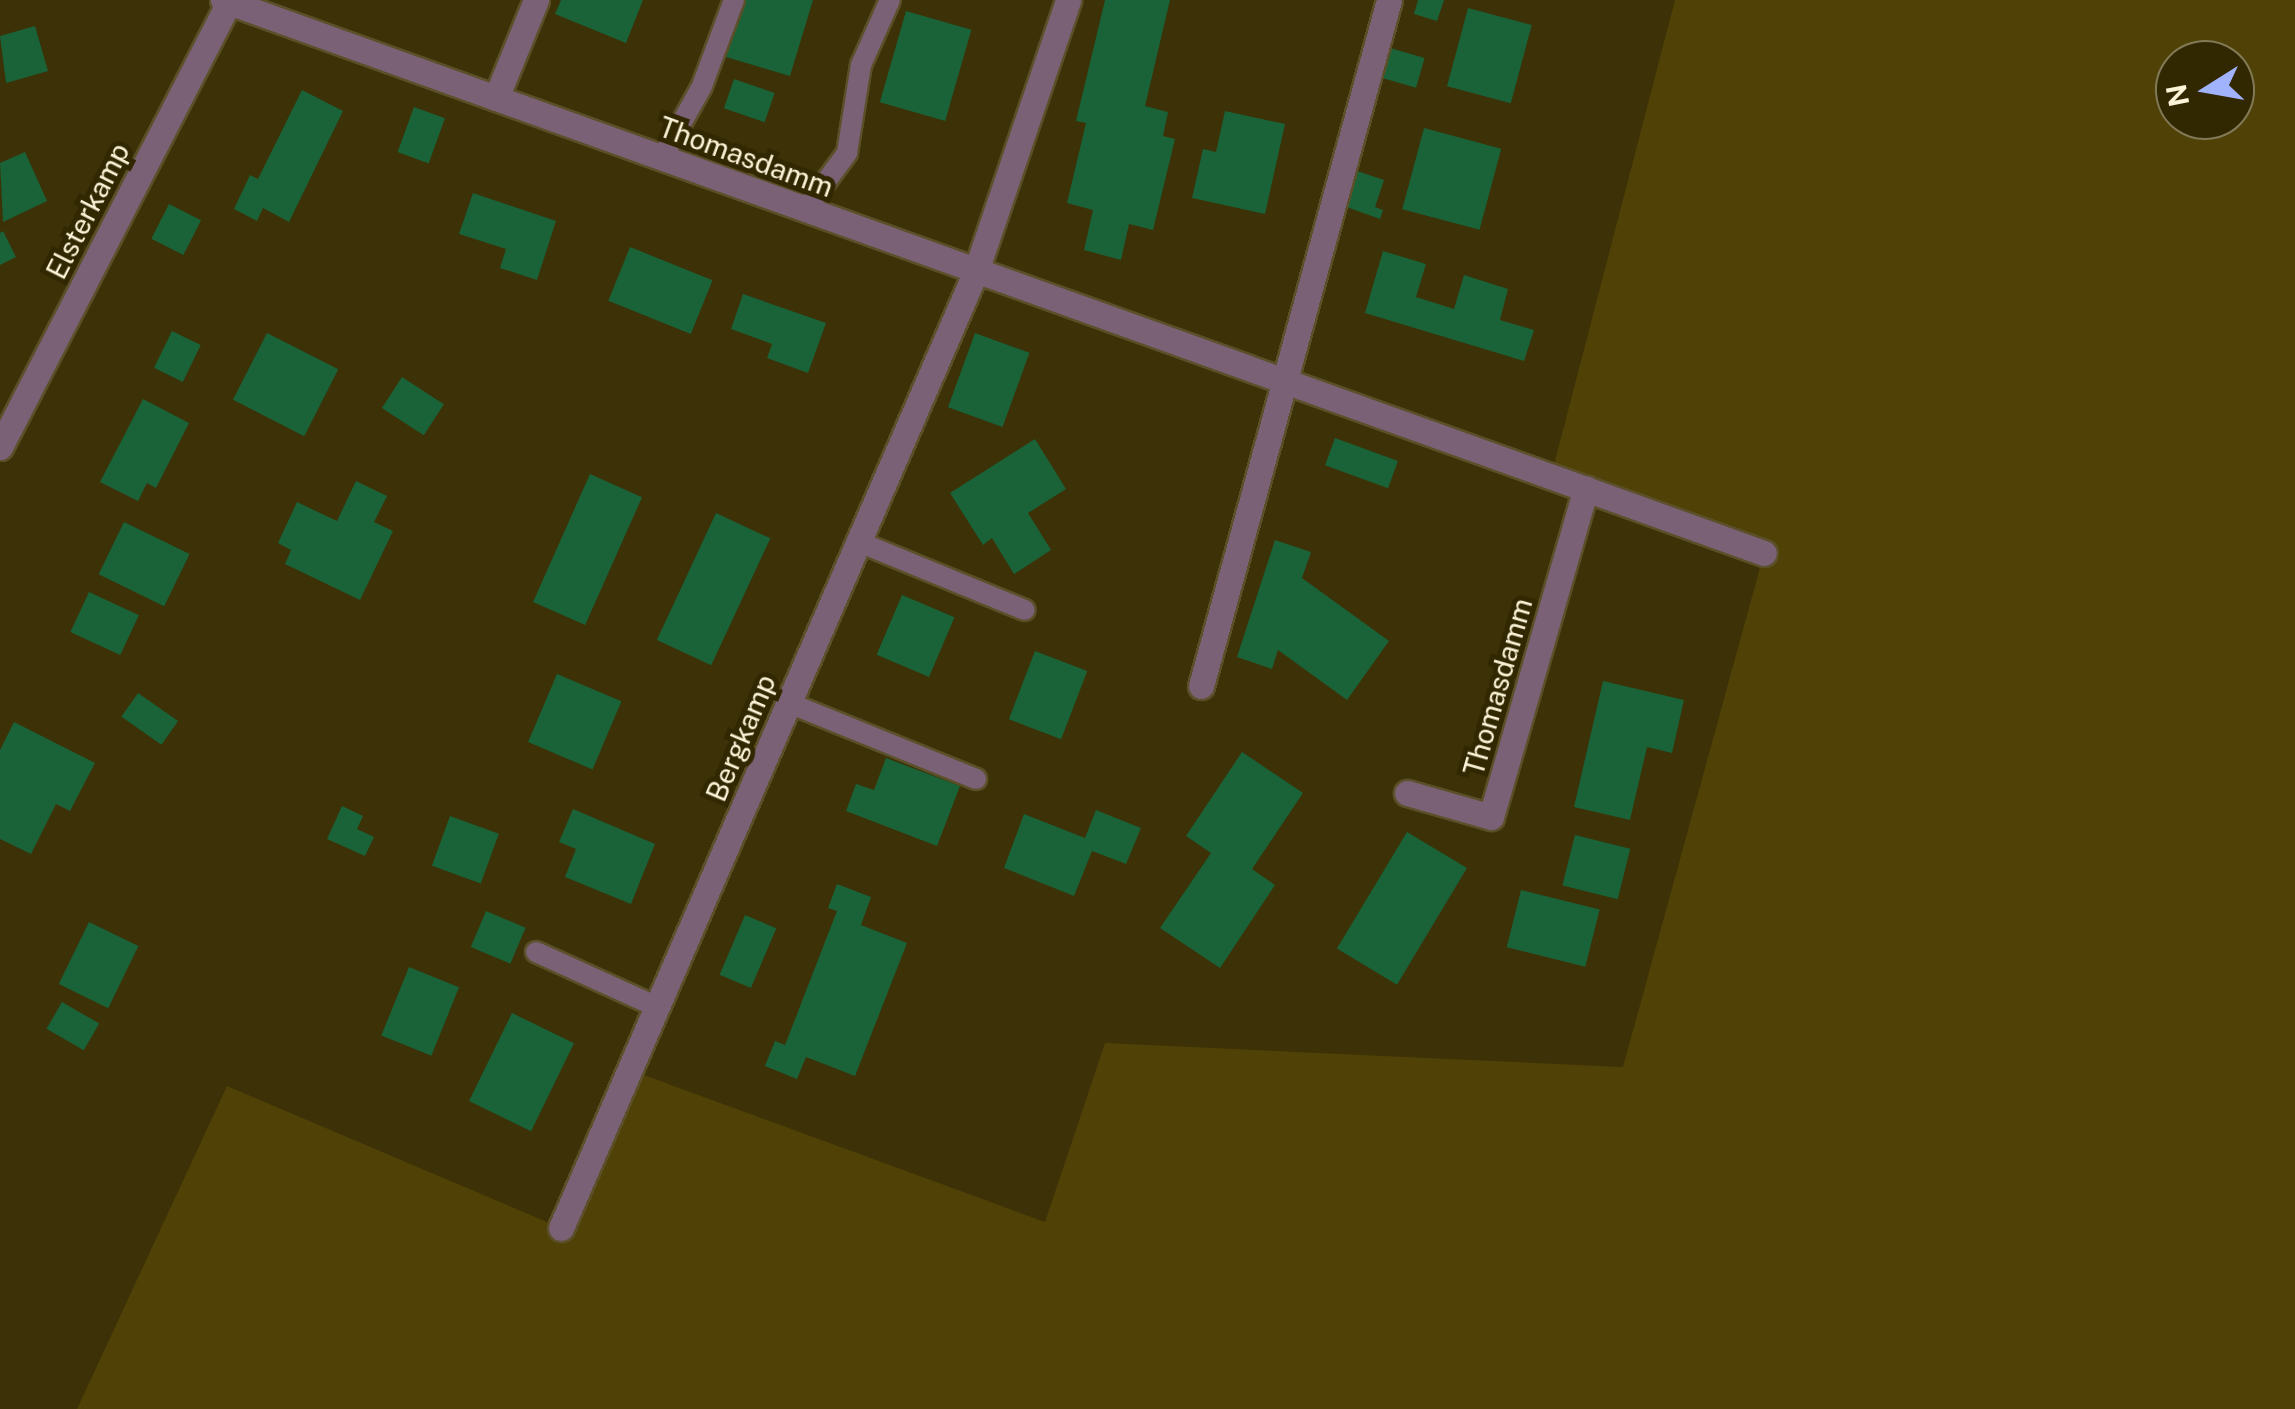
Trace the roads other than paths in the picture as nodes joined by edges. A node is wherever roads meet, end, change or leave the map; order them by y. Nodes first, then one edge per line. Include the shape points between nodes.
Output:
1 (536, 0) edge
2 (734, 0) edge
3 (890, 0) edge
4 (1068, 0) edge
5 (1390, 0) edge
6 (226, 1) edge
7 (496, 98) junction
8 (662, 158) junction
9 (805, 210) junction
10 (976, 271) junction
11 (1286, 382) junction
12 (0, 446) edge
13 (1586, 488) junction
14 (859, 542) junction
15 (1764, 553) dead end
16 (1025, 610) dead end
17 (1202, 686) dead end
18 (789, 702) junction
19 (976, 779) dead end
20 (1407, 793) dead end
21 (536, 952) dead end
22 (657, 1007) junction
23 (561, 1228) dead end

1 - 7 street
2 - 8 lane via 702,86
3 - 9 lane via 862,65 847,153
4 - 10 street
5 - 11 street
6 - 7 street, Thomasdamm
6 - 12 street, Elsterkamp
7 - 8 street, Thomasdamm
8 - 9 street, Thomasdamm
9 - 10 street, Thomasdamm
10 - 11 street, Thomasdamm
10 - 14 street, Bergkamp
11 - 13 street, Thomasdamm
11 - 17 street
13 - 15 street, Thomasdamm
13 - 20 street, Thomasdamm via 1492,818
14 - 16 lane
14 - 18 street, Bergkamp
18 - 19 lane
18 - 22 street, Bergkamp
21 - 22 lane
22 - 23 street, Bergkamp

